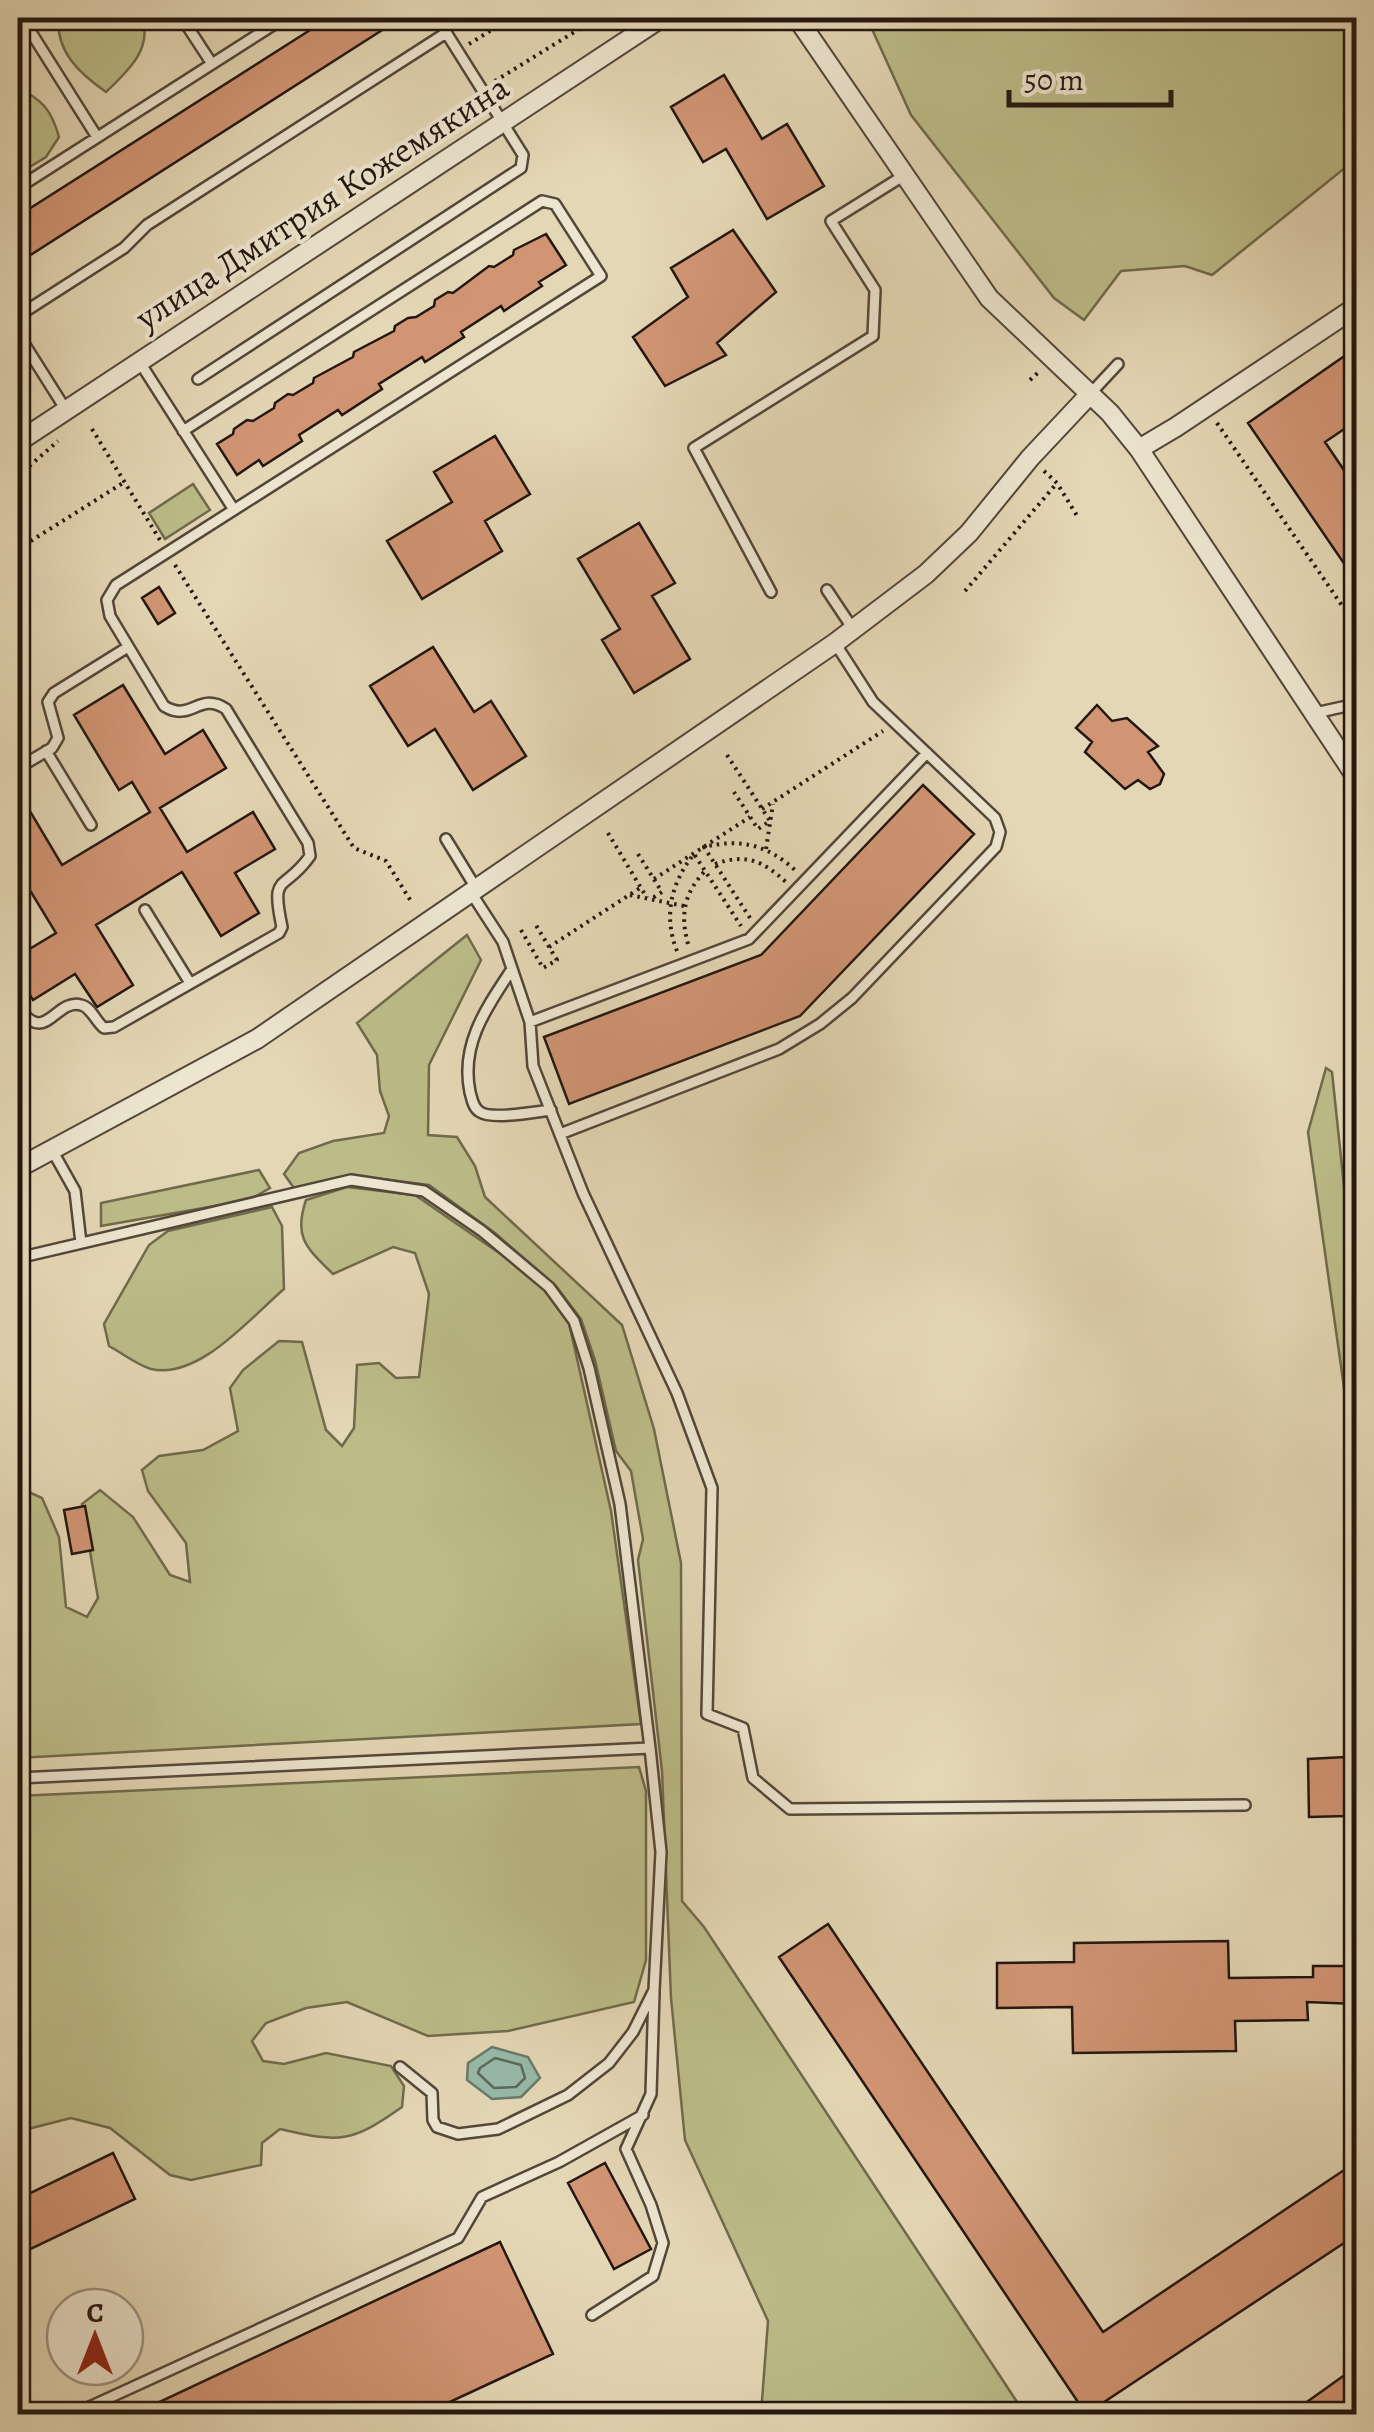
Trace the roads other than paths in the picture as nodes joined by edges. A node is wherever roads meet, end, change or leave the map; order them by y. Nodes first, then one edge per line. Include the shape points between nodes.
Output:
1 (22, 18) edge
2 (182, 18) edge
3 (284, 18) edge
4 (436, 18) edge
5 (662, 18) edge
6 (797, 18) edge
7 (446, 33) junction
8 (212, 64) junction
9 (502, 122) junction
10 (97, 137) junction
11 (904, 176) junction
12 (18, 188) edge
13 (1356, 307) edge
14 (18, 316) edge
15 (18, 334) edge
16 (139, 362) junction
17 (1118, 364) dead end
18 (198, 379) dead end
19 (1091, 393) junction
20 (66, 410) junction
21 (183, 431) junction
22 (18, 442) edge
23 (1138, 449) junction
24 (234, 510) junction
25 (827, 590) dead end
26 (772, 592) dead end
27 (854, 629) junction
28 (835, 643) junction
29 (128, 647) junction
30 (1356, 704) edge
31 (1312, 714) junction
32 (46, 751) junction
33 (927, 753) junction
34 (18, 768) edge
35 (1356, 777) edge
36 (91, 824) dead end
37 (446, 840) dead end
38 (473, 889) junction
39 (146, 910) dead end
40 (512, 969) junction
41 (190, 984) junction
42 (18, 1006) edge
43 (530, 1022) junction
44 (550, 1110) junction
45 (560, 1134) junction
46 (52, 1150) junction
47 (18, 1168) edge
48 (81, 1243) junction
49 (18, 1258) edge
50 (650, 1748) junction
51 (18, 1778) edge
52 (1245, 1804) dead end
53 (654, 1990) junction
54 (400, 2067) dead end
55 (644, 2116) junction
56 (592, 2314) dead end
57 (74, 2414) edge

1 - 10 lane
2 - 8 lane
3 - 8 lane
4 - 7 lane
5 - 9 street, улица Дмитрия Кожемякина
6 - 11 street
7 - 9 lane
7 - 14 lane
8 - 10 lane
9 - 16 street, улица Дмитрия Кожемякина
9 - 18 lane via 523,155 520,168
10 - 12 lane
11 - 19 street via 989,298
11 - 26 lane via 830,221 874,290 874,336 694,448
13 - 23 street
15 - 20 lane
16 - 20 street, улица Дмитрия Кожемякина
16 - 21 lane
17 - 19 lane
19 - 23 street
19 - 27 street via 969,533
20 - 22 street, улица Дмитрия Кожемякина
21 - 24 lane
21 - 24 lane via 542,202 555,204 601,276
23 - 31 street
24 - 29 lane via 116,585 108,600 110,616
25 - 27 lane
27 - 28 street
28 - 33 lane via 874,702
28 - 38 street
29 - 32 lane via 54,693 48,702 58,738
29 - 41 lane via 164,706 187,712 214,702 226,709 308,844 310,856 280,886 279,933
30 - 31 lane
31 - 35 street
32 - 34 lane
32 - 36 lane
33 - 43 lane via 749,939
33 - 45 lane via 995,818 996,848 852,998 778,1049
37 - 38 lane
38 - 40 lane
38 - 46 street via 257,1039
39 - 41 lane
40 - 43 lane
40 - 44 lane via 468,1050 473,1104 492,1116
41 - 42 lane via 114,1027 104,1028 81,1004 44,1022 25,1017
43 - 44 lane via 533,1066
44 - 45 lane
45 - 52 lane via 677,1392 712,1488 707,1714 743,1728 753,1778 790,1808
46 - 47 street
46 - 48 lane via 75,1191
48 - 49 lane
48 - 50 lane via 351,1180 424,1191 549,1287 574,1322 620,1504
50 - 51 lane
50 - 53 lane via 661,1852
53 - 54 lane via 634,2032 609,2063 568,2095 498,2129 458,2134 437,2127 432,2093
53 - 55 lane via 651,2094
55 - 56 lane via 626,2149 663,2243 653,2276
55 - 57 lane via 482,2197 458,2238

